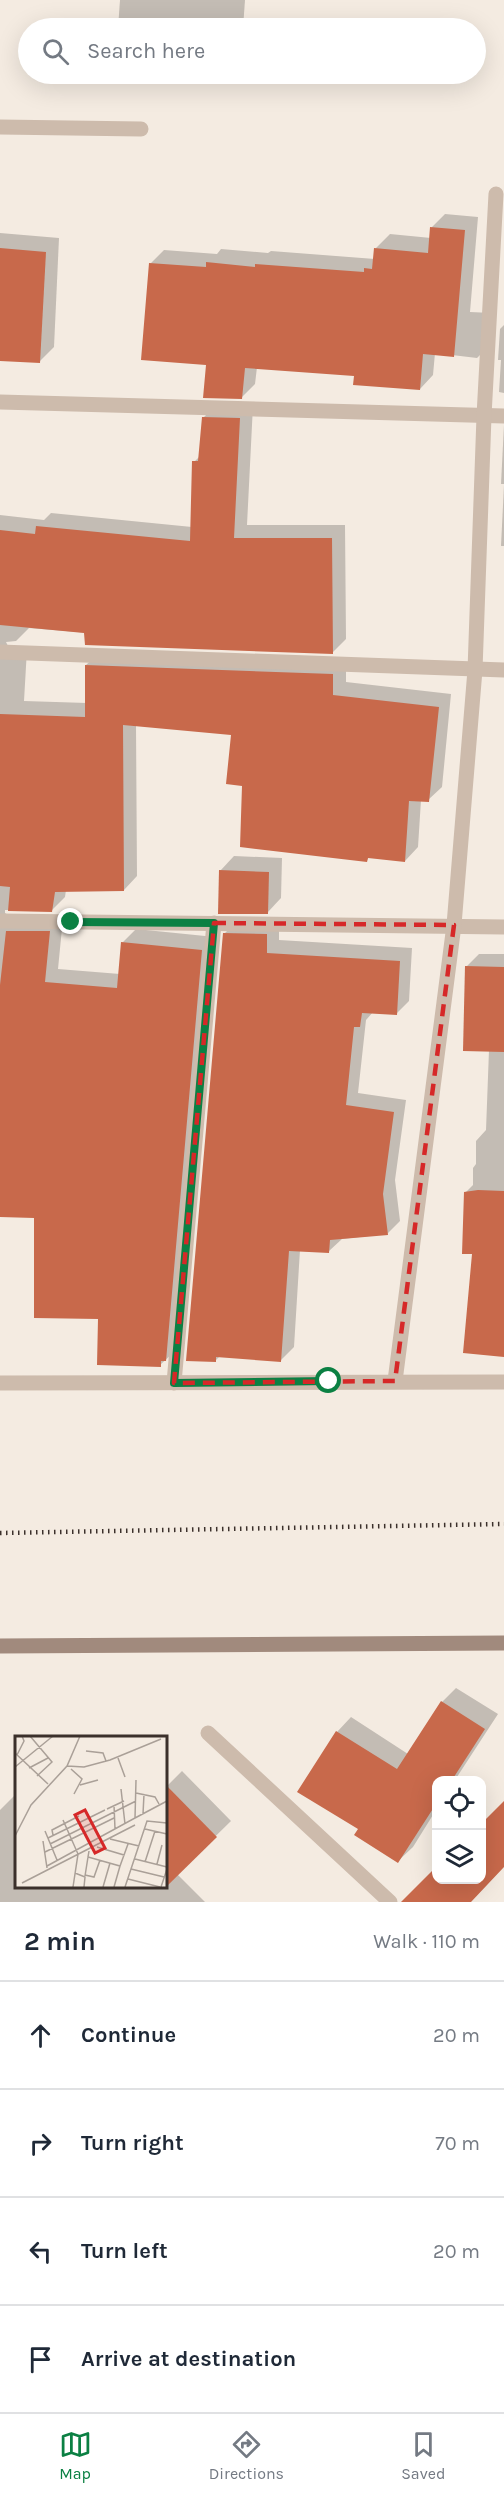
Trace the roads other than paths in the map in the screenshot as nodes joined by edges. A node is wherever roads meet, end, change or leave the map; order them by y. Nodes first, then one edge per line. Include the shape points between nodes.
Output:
1 (0, 127) edge
2 (141, 129) dead end
3 (496, 194) dead end
4 (0, 402) edge
5 (484, 416) junction
6 (504, 416) edge
7 (0, 652) edge
8 (475, 670) junction
9 (504, 670) edge
10 (0, 921) edge
11 (214, 923) junction
12 (454, 925) junction
13 (504, 927) edge
14 (395, 1381) junction
15 (504, 1382) edge
16 (0, 1383) edge
17 (174, 1383) junction
18 (504, 1643) edge
19 (0, 1646) edge
20 (208, 1733) dead end
21 (390, 1902) edge

1 - 2 street
3 - 5 street
4 - 5 street
5 - 6 street
5 - 8 street
7 - 8 street
8 - 9 street
8 - 12 street
10 - 11 street
11 - 12 street
11 - 17 street
12 - 13 street
12 - 14 street
14 - 15 street
14 - 17 street
16 - 17 street
18 - 19 main road
20 - 21 street

